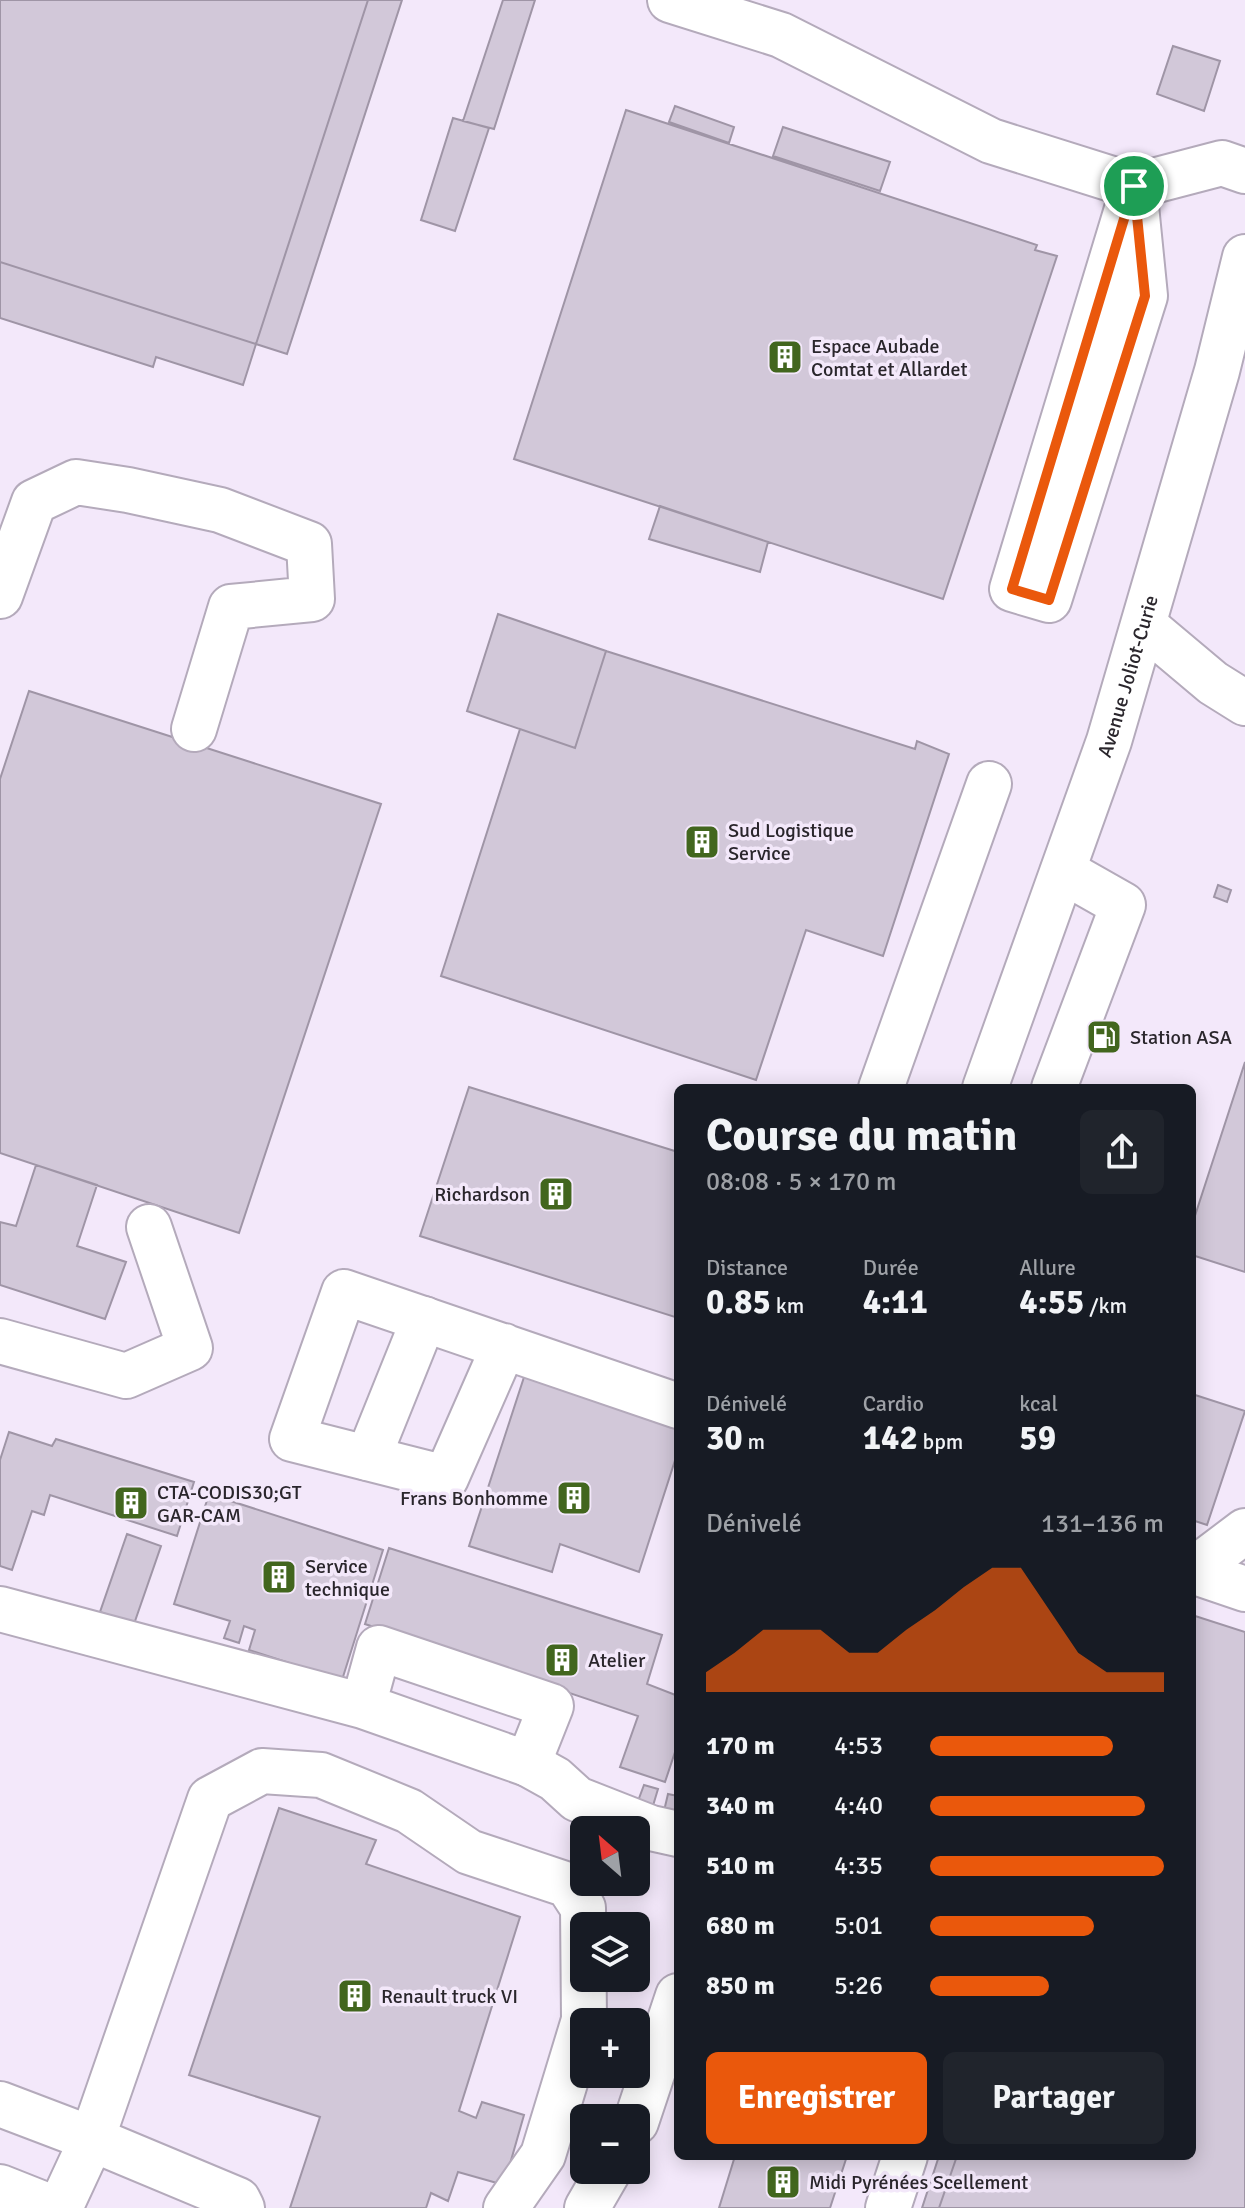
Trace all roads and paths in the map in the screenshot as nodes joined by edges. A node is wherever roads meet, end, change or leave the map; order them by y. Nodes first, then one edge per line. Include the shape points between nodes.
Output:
1 (670, 0) edge
2 (1245, 171) edge
3 (1134, 186) junction
4 (1245, 257) edge
5 (0, 596) edge
6 (1144, 625) junction
7 (1245, 703) edge
8 (194, 729) dead end
9 (989, 784) dead end
10 (1063, 871) junction
11 (882, 1084) edge
12 (986, 1084) edge
13 (1056, 1084) edge
14 (149, 1227) dead end
15 (424, 1319) junction
16 (0, 1341) edge
17 (504, 1346) junction
18 (674, 1405) edge
19 (368, 1458) junction
20 (1245, 1531) edge
21 (1196, 1568) edge
22 (1196, 1572) edge
23 (1245, 1589) edge
24 (0, 1609) edge
25 (363, 1706) junction
26 (528, 1764) junction
27 (674, 1833) edge
28 (674, 2003) edge
29 (586, 2008) edge
30 (650, 2042) edge
31 (570, 2071) edge
32 (0, 2104) edge
33 (92, 2139) junction
34 (904, 2160) edge
35 (601, 2184) edge
36 (0, 2187) edge
37 (53, 2208) edge
38 (60, 2208) edge
39 (242, 2208) edge
40 (506, 2208) edge
41 (587, 2208) edge
42 (888, 2208) edge

1 - 3 street via 781,35 991,141
2 - 3 street via 1222,163
3 - 3 street via 1012,589 1049,600 1145,296
4 - 6 street, Avenue Joliot-Curie
5 - 8 street via 34,502 76,482 220,510 309,544 312,599 231,607
6 - 7 street
6 - 10 street, Avenue Joliot-Curie
9 - 11 street
10 - 12 street, Avenue Joliot-Curie
10 - 13 street via 1123,905
14 - 16 street via 190,1348 126,1376
15 - 17 street
15 - 19 street
15 - 19 street via 344,1292 292,1439
17 - 18 street
17 - 19 street via 446,1478
20 - 21 street
22 - 23 street
24 - 25 street
25 - 26 street
25 - 26 street via 379,1648 551,1706
26 - 27 street via 577,1799
28 - 30 street
29 - 33 street via 583,1908 568,1885 469,1852 409,1811 321,1775 262,1771 210,1799
31 - 40 street via 543,2155
32 - 33 street
33 - 38 street
33 - 39 street via 238,2200
34 - 42 street
35 - 41 street
36 - 37 street

